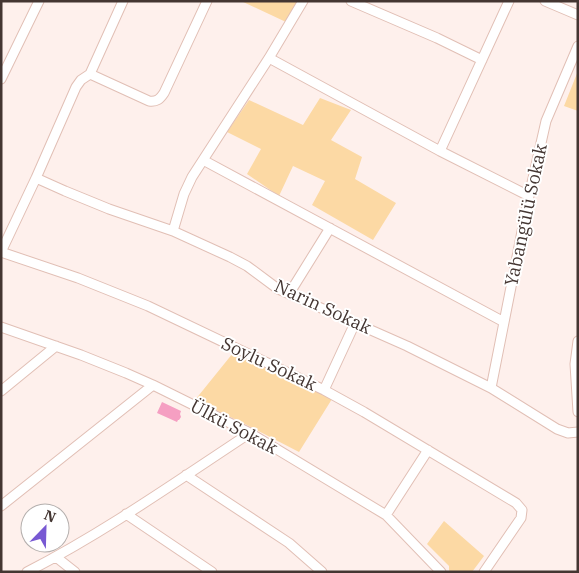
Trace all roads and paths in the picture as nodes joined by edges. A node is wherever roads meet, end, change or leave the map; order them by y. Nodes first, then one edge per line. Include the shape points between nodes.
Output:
1 (38, 1) edge
2 (123, 1) edge
3 (207, 1) edge
4 (303, 1) edge
5 (351, 1) edge
6 (509, 1) edge
7 (545, 1) edge
8 (578, 15) edge
9 (578, 46) edge
10 (269, 58) junction
11 (482, 60) junction
12 (90, 74) junction
13 (1, 79) edge
14 (440, 150) junction
15 (204, 160) junction
16 (36, 178) junction
17 (529, 196) junction
18 (330, 228) junction
19 (173, 231) junction
20 (1, 252) edge
21 (289, 294) junction
22 (504, 322) junction
23 (355, 323) junction
24 (1, 326) edge
25 (578, 341) edge
26 (56, 346) junction
27 (154, 385) junction
28 (491, 388) junction
29 (324, 390) junction
30 (1, 391) edge
31 (578, 412) edge
32 (578, 432) edge
33 (250, 433) junction
34 (428, 450) junction
35 (186, 475) junction
36 (1, 506) edge
37 (126, 514) junction
38 (386, 515) junction
39 (56, 557) junction
40 (487, 568) edge
41 (27, 572) edge
42 (75, 572) edge
43 (212, 572) edge
44 (322, 572) edge
45 (441, 572) edge
46 (498, 572) edge

1 - 13 street
2 - 12 street
3 - 12 street via 160,99 149,101
4 - 10 street
5 - 11 street
6 - 11 street
7 - 8 street
9 - 17 street, Yabangülü Sokak via 546,121
10 - 14 street
10 - 15 street
11 - 14 street
12 - 16 street via 76,87
14 - 17 street
15 - 18 street
15 - 19 street via 188,184
16 - 19 street, Narin Sokak via 109,209
16 - 20 street
17 - 22 street, Yabangülü Sokak
18 - 21 street
18 - 22 street
19 - 21 street, Narin Sokak via 236,260
20 - 29 street, Soylu Sokak via 148,306
21 - 23 street, Narin Sokak
22 - 28 street, Yabangülü Sokak
23 - 28 street, Narin Sokak
23 - 29 street
24 - 26 street, Ülkü Sokak
25 - 31 street via 575,364
26 - 27 street, Ülkü Sokak
26 - 30 street
27 - 33 street, Ülkü Sokak
27 - 36 street
28 - 32 street, Narin Sokak via 557,429
29 - 34 street, Soylu Sokak
33 - 35 street
33 - 38 street, Ülkü Sokak
34 - 38 street
34 - 40 street, Soylu Sokak via 521,507 520,521
35 - 37 street
35 - 44 street via 289,544
37 - 39 street
37 - 43 street
38 - 45 street, Ülkü Sokak
39 - 41 street
39 - 42 street
40 - 46 street

